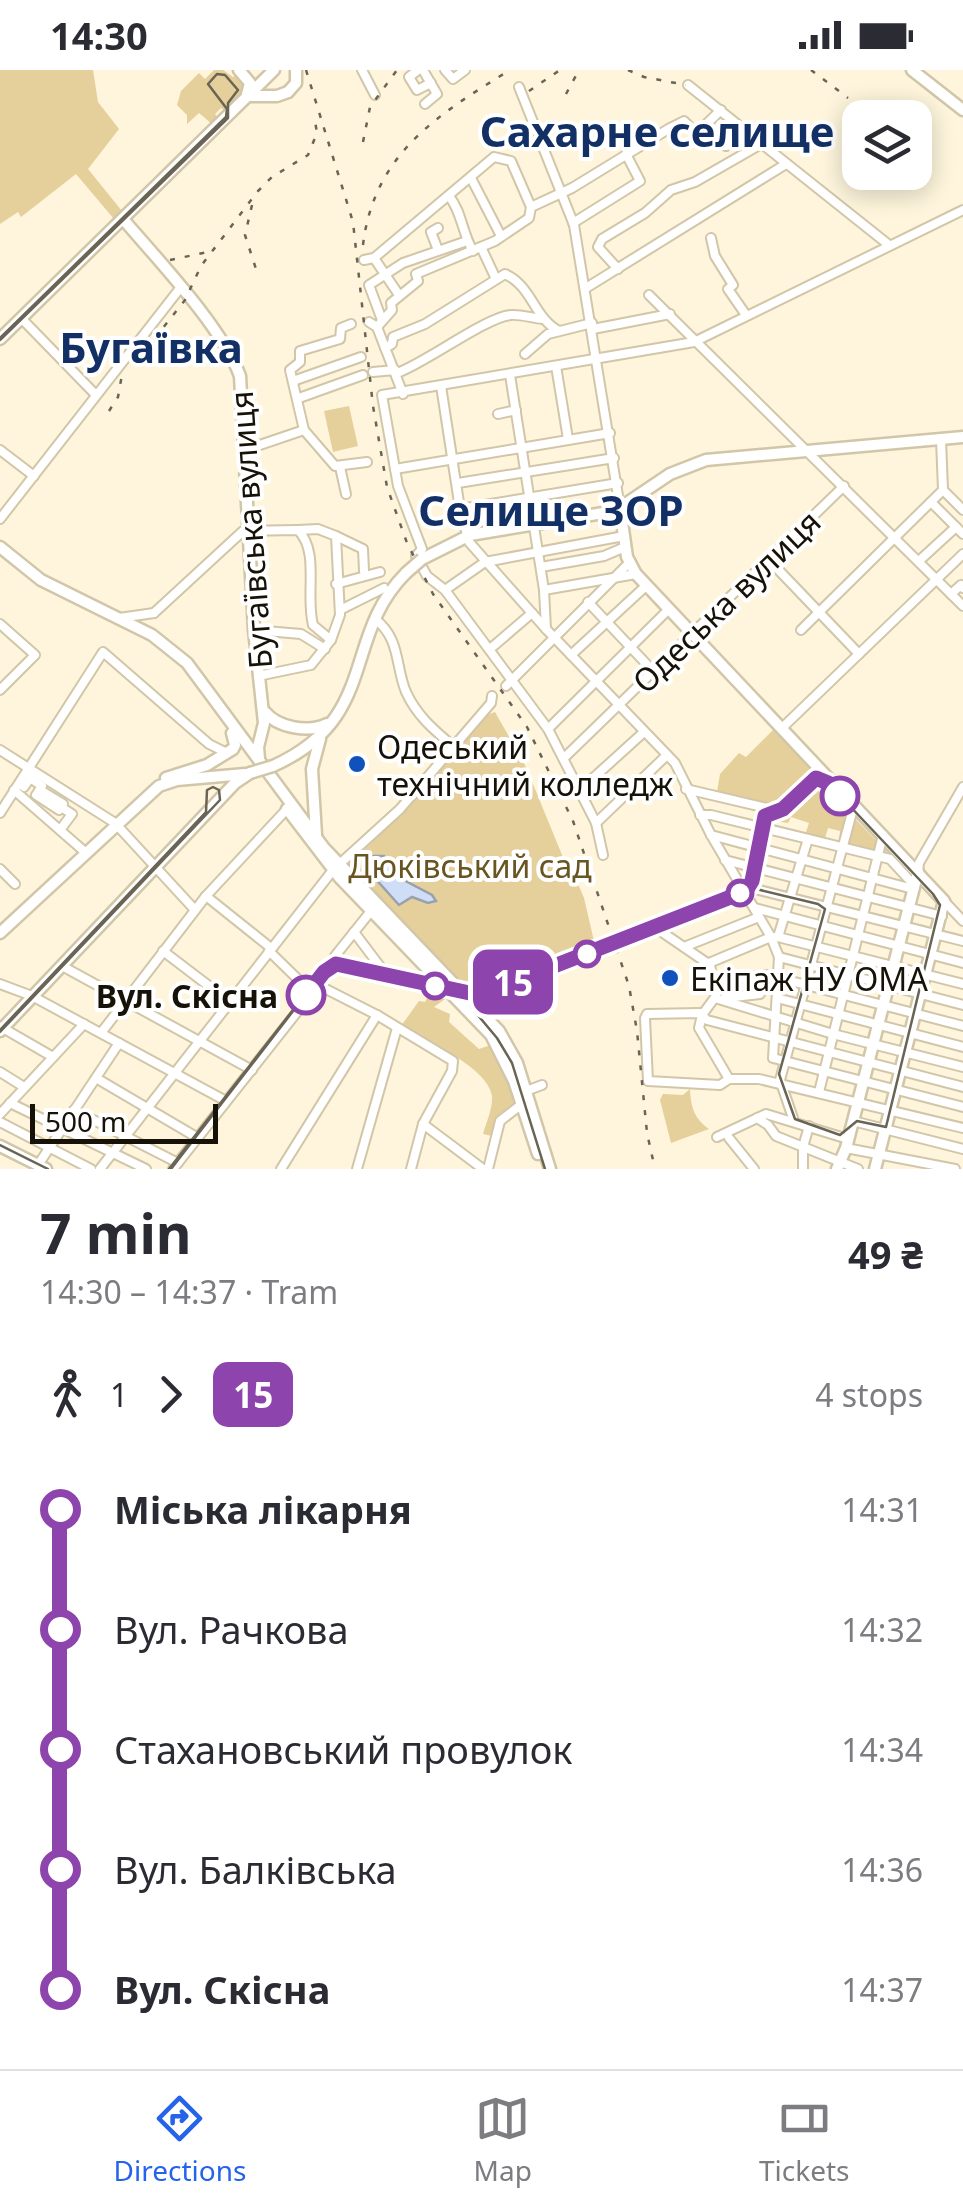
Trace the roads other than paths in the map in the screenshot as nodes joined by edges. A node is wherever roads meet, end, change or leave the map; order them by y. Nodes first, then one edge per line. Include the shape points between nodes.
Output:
1 (242, 70) edge
2 (296, 70) edge
3 (421, 70) edge
4 (446, 70) edge
5 (465, 70) edge
6 (912, 70) edge
7 (270, 71) edge
8 (363, 72) edge
9 (431, 83) junction
10 (688, 85) dead end
11 (518, 87) dead end
12 (288, 92) junction
13 (375, 95) dead end
14 (247, 97) junction
15 (425, 104) dead end
16 (721, 110) junction
17 (963, 110) edge
18 (697, 132) junction
19 (749, 132) junction
20 (763, 144) junction
21 (626, 154) junction
22 (786, 164) junction
23 (471, 178) junction
24 (562, 192) junction
25 (449, 196) junction
26 (532, 207) junction
27 (963, 210) edge
28 (123, 219) junction
29 (573, 223) junction
30 (495, 225) junction
31 (438, 228) dead end
32 (485, 228) dead end
33 (501, 236) junction
34 (710, 238) dead end
35 (466, 241) junction
36 (889, 245) junction
37 (477, 249) junction
38 (438, 250) junction
39 (409, 261) junction
40 (618, 268) junction
41 (387, 273) junction
42 (418, 273) junction
43 (496, 279) junction
44 (181, 287) junction
45 (586, 288) junction
46 (399, 295) junction
47 (649, 295) dead end
48 (670, 314) junction
49 (746, 316) junction
50 (21, 318) junction
51 (542, 318) junction
52 (376, 323) junction
53 (351, 324) dead end
54 (592, 326) junction
55 (559, 331) junction
56 (0, 339) edge
57 (694, 342) junction
58 (385, 348) junction
59 (525, 354) dead end
60 (361, 357) dead end
61 (598, 358) junction
62 (556, 366) junction
63 (396, 372) junction
64 (510, 375) junction
65 (292, 381) junction
66 (441, 386) junction
67 (404, 394) junction
68 (96, 395) junction
69 (298, 398) junction
70 (516, 410) junction
71 (498, 414) dead end
72 (270, 426) dead end
73 (304, 430) junction
74 (610, 433) junction
75 (963, 437) edge
76 (941, 439) junction
77 (274, 440) junction
78 (568, 440) junction
79 (521, 446) junction
80 (0, 450) edge
81 (245, 450) junction
82 (808, 451) junction
83 (454, 458) junction
84 (614, 458) junction
85 (367, 462) dead end
86 (340, 467) junction
87 (395, 469) junction
88 (526, 472) junction
89 (34, 476) junction
90 (458, 483) junction
91 (618, 483) junction
92 (844, 486) junction
93 (944, 490) junction
94 (346, 494) dead end
95 (530, 498) junction
96 (931, 502) junction
97 (620, 508) junction
98 (460, 509) junction
99 (963, 510) edge
100 (0, 519) edge
101 (534, 525) junction
102 (249, 530) junction
103 (298, 530) junction
104 (959, 530) edge
105 (336, 536) junction
106 (896, 536) junction
107 (466, 537) junction
108 (624, 542) junction
109 (0, 550) edge
110 (538, 551) junction
111 (963, 554) edge
112 (768, 560) junction
113 (920, 560) junction
114 (485, 562) junction
115 (629, 563) junction
116 (541, 567) junction
117 (364, 571) dead end
118 (380, 572) dead end
119 (636, 574) junction
120 (613, 577) junction
121 (937, 579) junction
122 (336, 584) junction
123 (646, 586) junction
124 (384, 588) dead end
125 (963, 588) edge
126 (444, 590) junction
127 (544, 590) junction
128 (951, 594) junction
129 (588, 602) junction
130 (963, 606) edge
131 (669, 609) junction
132 (340, 610) junction
133 (818, 612) junction
134 (154, 613) junction
135 (532, 613) junction
136 (117, 618) junction
137 (375, 619) junction
138 (607, 622) junction
139 (0, 624) edge
140 (546, 629) junction
141 (254, 630) junction
142 (801, 630) dead end
143 (692, 634) junction
144 (152, 635) junction
145 (554, 638) junction
146 (331, 640) junction
147 (630, 647) junction
148 (325, 649) junction
149 (490, 649) junction
150 (858, 654) junction
151 (572, 656) junction
152 (654, 672) junction
153 (258, 676) junction
154 (514, 680) junction
155 (596, 681) junction
156 (506, 686) dead end
157 (0, 690) edge
158 (492, 696) dead end
159 (262, 706) junction
160 (620, 706) junction
161 (336, 717) junction
162 (279, 723) junction
163 (296, 727) junction
164 (264, 728) junction
165 (782, 728) junction
166 (548, 729) junction
167 (326, 730) junction
168 (644, 732) junction
169 (238, 736) junction
170 (454, 747) junction
171 (0, 750) edge
172 (224, 755) junction
173 (292, 756) junction
174 (667, 756) junction
175 (564, 758) junction
176 (254, 767) junction
177 (29, 768) junction
178 (312, 769) junction
179 (820, 769) junction
180 (158, 786) junction
181 (963, 787) edge
182 (19, 789) junction
183 (686, 789) junction
184 (580, 790) junction
185 (38, 792) junction
186 (312, 793) junction
187 (715, 795) junction
188 (30, 804) junction
189 (854, 804) junction
190 (289, 806) junction
191 (770, 809) junction
192 (0, 814) edge
193 (712, 814) junction
194 (700, 815) junction
195 (116, 823) junction
196 (596, 823) junction
197 (764, 828) junction
198 (60, 830) junction
199 (884, 835) junction
200 (711, 836) junction
201 (316, 838) junction
202 (808, 839) junction
203 (760, 848) junction
204 (841, 848) junction
205 (84, 852) junction
206 (603, 855) dead end
207 (877, 857) junction
208 (802, 859) junction
209 (725, 860) junction
210 (916, 866) junction
211 (336, 867) junction
212 (756, 867) junction
213 (836, 867) junction
214 (155, 868) junction
215 (0, 869) edge
216 (796, 878) junction
217 (872, 878) junction
218 (15, 884) dead end
219 (831, 887) junction
220 (914, 888) junction
221 (749, 891) junction
222 (206, 896) junction
223 (790, 897) junction
224 (867, 897) junction
225 (944, 901) junction
226 (825, 907) junction
227 (909, 909) junction
228 (195, 910) junction
229 (371, 911) junction
230 (757, 912) junction
231 (784, 916) junction
232 (942, 916) junction
233 (862, 917) junction
234 (963, 920) edge
235 (821, 926) junction
236 (656, 928) junction
237 (904, 928) junction
238 (354, 932) junction
239 (0, 933) edge
240 (936, 935) junction
241 (774, 936) junction
242 (857, 936) junction
243 (963, 941) edge
244 (816, 946) junction
245 (684, 947) junction
246 (899, 947) junction
247 (270, 950) junction
248 (163, 951) junction
249 (932, 954) junction
250 (852, 955) junction
251 (778, 957) junction
252 (963, 962) edge
253 (709, 963) junction
254 (335, 964) junction
255 (62, 966) junction
256 (810, 966) junction
257 (894, 966) junction
258 (385, 973) junction
259 (926, 974) junction
260 (768, 975) junction
261 (848, 975) junction
262 (778, 978) junction
263 (438, 979) junction
264 (713, 981) junction
265 (0, 984) edge
266 (804, 984) junction
267 (963, 984) edge
268 (889, 986) junction
269 (315, 989) junction
270 (457, 992) junction
271 (843, 994) junction
272 (921, 994) junction
273 (33, 997) junction
274 (718, 998) junction
275 (777, 998) junction
276 (125, 1000) junction
277 (478, 1000) junction
278 (230, 1002) junction
279 (800, 1004) junction
280 (884, 1005) junction
281 (963, 1005) edge
282 (838, 1014) junction
283 (916, 1014) junction
284 (377, 1015) junction
285 (702, 1016) junction
286 (776, 1016) junction
287 (794, 1022) junction
288 (84, 1024) junction
289 (879, 1024) junction
290 (963, 1026) edge
291 (1, 1028) edge
292 (397, 1028) junction
293 (101, 1033) junction
294 (911, 1033) junction
295 (833, 1034) junction
296 (773, 1038) junction
297 (199, 1041) junction
298 (119, 1043) junction
299 (790, 1043) junction
300 (874, 1043) junction
301 (963, 1046) edge
302 (828, 1052) junction
303 (906, 1052) junction
304 (53, 1057) junction
305 (784, 1062) junction
306 (868, 1064) junction
307 (963, 1067) edge
308 (252, 1070) junction
309 (901, 1071) junction
310 (0, 1072) edge
311 (823, 1072) junction
312 (174, 1073) junction
313 (96, 1078) junction
314 (729, 1079) junction
315 (780, 1082) junction
316 (864, 1082) junction
317 (542, 1085) dead end
318 (24, 1087) junction
319 (963, 1087) edge
320 (526, 1091) junction
321 (896, 1091) junction
322 (819, 1092) junction
323 (226, 1102) junction
324 (858, 1102) junction
325 (10, 1103) junction
326 (522, 1104) junction
327 (147, 1108) junction
328 (963, 1108) edge
329 (74, 1110) junction
330 (891, 1110) junction
331 (0, 1114) edge
332 (757, 1118) junction
333 (794, 1121) junction
334 (853, 1121) junction
335 (0, 1122) edge
336 (423, 1124) junction
337 (809, 1126) junction
338 (62, 1128) junction
339 (963, 1128) edge
340 (886, 1129) junction
341 (125, 1137) junction
342 (716, 1137) dead end
343 (198, 1138) junction
344 (729, 1138) dead end
345 (847, 1144) junction
346 (0, 1146) edge
347 (804, 1147) junction
348 (48, 1148) junction
349 (963, 1149) edge
350 (113, 1153) junction
351 (878, 1156) junction
352 (839, 1165) edge
353 (35, 1166) edge
354 (175, 1166) edge
355 (91, 1169) edge
356 (100, 1169) edge
357 (146, 1169) edge
358 (280, 1169) edge
359 (356, 1169) edge
360 (412, 1169) edge
361 (486, 1169) edge
362 (546, 1169) edge
363 (754, 1169) edge
364 (803, 1169) edge
365 (858, 1169) edge
366 (875, 1169) edge
367 (955, 1169) edge

1 - 7 main road via 257,76
1 - 14 main road via 250,83
2 - 12 main road
3 - 9 street
3 - 9 street via 409,77 417,90
4 - 5 street via 453,79
6 - 17 main road
7 - 12 main road via 272,87
7 - 14 main road
8 - 13 street
9 - 15 street via 437,96
10 - 16 street
11 - 24 street
12 - 14 main road
14 - 28 main road
16 - 18 street
16 - 19 street
18 - 19 street via 726,146
18 - 21 street via 684,122
19 - 20 street
20 - 22 street
20 - 40 street via 670,190 602,239 598,247
21 - 24 street
21 - 29 street via 640,181
22 - 36 street
22 - 40 street
23 - 25 street
23 - 26 street via 494,157 508,159
23 - 30 street
24 - 26 street
24 - 29 street
25 - 35 street
25 - 41 street via 369,259
26 - 33 street via 529,218
27 - 36 street
28 - 44 main road, Бугаївська вулиця
28 - 50 main road
29 - 45 street
30 - 32 street
30 - 33 street
31 - 38 street via 431,232
33 - 37 street
34 - 49 street via 732,284 728,289
35 - 37 street
35 - 38 street
36 - 49 street
37 - 42 street
37 - 43 street
38 - 39 street
39 - 41 street
39 - 42 street
40 - 45 street
41 - 46 street
41 - 52 street via 368,286
42 - 46 street via 418,281
43 - 51 street via 505,274 520,282
43 - 58 street via 432,320 395,334
44 - 68 street
44 - 81 main road, Бугаївська вулиця via 239,372
45 - 54 street
46 - 52 street
47 - 48 street
48 - 54 street
48 - 57 street
49 - 57 street
50 - 56 main road
50 - 68 street
51 - 55 street
51 - 63 street via 508,315
52 - 58 street
53 - 65 street via 340,339 301,350
54 - 55 street
54 - 61 street
55 - 59 street
57 - 61 street
57 - 82 street
58 - 63 street
60 - 65 street
61 - 62 street
61 - 74 street
62 - 64 street
62 - 78 street
63 - 67 street
63 - 69 street via 368,373
64 - 66 street
64 - 70 street
65 - 69 street
66 - 67 street
66 - 83 street
67 - 87 street via 382,396
68 - 89 street
69 - 73 street
70 - 71 street
70 - 79 street
72 - 77 street
73 - 77 street
73 - 86 street
74 - 78 street
74 - 84 street
75 - 76 main road
76 - 82 main road
76 - 93 street
77 - 81 street
78 - 79 street
79 - 83 street
79 - 88 street
80 - 89 street
81 - 102 main road, Бугаївська вулиця
82 - 92 street
82 - 97 main road via 695,464
83 - 87 street
83 - 90 street
84 - 88 street
84 - 91 street
85 - 86 street
86 - 94 street
87 - 126 street via 422,549 416,556
88 - 90 street
88 - 95 street
89 - 100 street
90 - 98 street
91 - 95 street
91 - 97 street
92 - 106 street
92 - 112 street, Одеська вулиця
93 - 96 street
93 - 99 street
95 - 98 street
95 - 101 street
96 - 104 street
96 - 106 street
97 - 101 main road
97 - 108 main road
98 - 107 street
101 - 107 main road
101 - 110 street
102 - 103 street
102 - 134 street
102 - 141 main road, Бугаївська вулиця
103 - 105 street
103 - 146 street via 311,557 314,625
104 - 113 street
105 - 117 street via 363,549
105 - 122 street
106 - 113 street
106 - 133 street
107 - 114 street
107 - 137 main road, bridge via 406,572
108 - 110 street
108 - 115 main road
108 - 116 street via 604,556
109 - 136 main road via 41,580
109 - 169 main road via 49,590 165,650
110 - 114 street
110 - 116 street
111 - 121 street
112 - 133 street
112 - 143 street, Одеська вулиця
113 - 121 street
114 - 126 street
114 - 135 street
115 - 119 main road
115 - 120 street
116 - 127 street
118 - 122 street
119 - 120 street
119 - 123 main road
120 - 127 street
120 - 129 street
121 - 128 street
121 - 150 street
122 - 132 street
123 - 131 main road
123 - 138 street
124 - 132 street
125 - 128 street
126 - 149 street
127 - 140 street
128 - 130 street
129 - 138 street
129 - 145 street
131 - 143 main road
131 - 147 street
132 - 146 street
133 - 142 street
133 - 150 street
134 - 136 street
134 - 144 street
135 - 140 street
135 - 149 street
136 - 144 main road
137 - 161 main road
137 - 170 street via 388,632 418,714
138 - 147 street
138 - 151 street
139 - 157 street via 35,654
140 - 145 street
141 - 148 street via 301,634
141 - 153 main road, Бугаївська вулиця
143 - 152 street, Одеська вулиця
143 - 165 main road
144 - 169 main road via 187,662
145 - 151 street
145 - 154 street
146 - 148 street
147 - 152 street
147 - 155 street
148 - 153 street via 311,666
149 - 154 street
150 - 165 street
151 - 155 street
152 - 160 street, Одеська вулиця
153 - 159 main road, Бугаївська вулиця
154 - 156 street
154 - 166 street
155 - 160 street
155 - 166 street
158 - 170 street
159 - 162 main road
159 - 164 main road, Бугаївська вулиця
160 - 168 street
160 - 175 street, Одеська вулиця
161 - 163 main road via 317,728
161 - 167 main road
162 - 163 main road
162 - 164 main road
163 - 173 main road via 304,740
164 - 169 main road via 254,738
164 - 176 main road, Бугаївська вулиця
165 - 179 main road
166 - 175 street
167 - 173 main road
167 - 178 main road
168 - 174 street
168 - 184 street
169 - 172 main road
169 - 176 main road
170 - 211 street
171 - 177 street
172 - 176 main road via 223,768
172 - 177 street via 104,652
172 - 180 main road
173 - 176 main road, bridge
173 - 178 main road via 307,758
174 - 183 street
174 - 196 street
175 - 184 street
176 - 180 main road
176 - 190 main road
176 - 214 main road
177 - 182 street
177 - 195 street
178 - 186 main road
179 - 189 main road
179 - 191 street
180 - 195 main road
181 - 210 street
182 - 185 street via 30,778 42,786
182 - 188 street
182 - 192 street
183 - 187 street
183 - 194 street
184 - 196 street
185 - 188 street
185 - 198 street via 72,814
186 - 190 main road via 305,806
186 - 201 main road
187 - 191 street
187 - 193 street
188 - 198 street
189 - 199 main road
189 - 204 street
190 - 201 main road
190 - 211 main road
190 - 222 street
191 - 197 street
193 - 194 street
193 - 197 street
194 - 200 street
195 - 205 main road
195 - 214 street
196 - 206 street
197 - 202 street
197 - 203 street
198 - 205 street
199 - 207 street
199 - 210 main road
200 - 203 street
200 - 209 street
201 - 211 main road
202 - 204 street
202 - 208 street
203 - 208 street
203 - 212 street
204 - 207 street
204 - 213 street
205 - 239 main road
207 - 217 street
207 - 220 street via 890,859
208 - 213 street
208 - 216 street
209 - 212 street
209 - 221 street
210 - 220 main road
210 - 225 main road
211 - 229 main road
211 - 247 street
211 - 263 main road
212 - 216 street
212 - 221 street
213 - 217 street
213 - 219 street
214 - 228 street
214 - 255 main road
215 - 218 street
216 - 219 street
216 - 223 street
217 - 220 street
217 - 224 street
219 - 224 street
219 - 226 street
220 - 227 main road
221 - 223 street
221 - 230 street
221 - 236 street
222 - 228 street
222 - 247 street
223 - 226 street
223 - 231 street
224 - 227 street
224 - 233 street
225 - 232 main road
225 - 234 street
226 - 233 street
226 - 235 street
227 - 232 street
227 - 237 main road
228 - 248 street
229 - 238 street
229 - 263 main road
230 - 231 street
230 - 241 street
230 - 245 street
231 - 235 street
231 - 241 street
232 - 240 main road
233 - 237 street
233 - 242 street
235 - 242 street
235 - 244 street
236 - 245 street
236 - 277 street
237 - 240 street
237 - 246 main road
238 - 254 street
238 - 258 street
240 - 243 street
240 - 249 main road
241 - 244 street
241 - 251 street
241 - 253 street
242 - 246 street
242 - 250 street
244 - 250 street
244 - 256 street
245 - 253 street
246 - 249 street
246 - 257 main road
247 - 269 street
247 - 278 street
248 - 276 street
248 - 278 street
249 - 252 street
249 - 259 main road
250 - 257 street
250 - 261 street
251 - 256 street
251 - 262 street
253 - 264 street
254 - 258 street
254 - 269 street
255 - 273 main road
255 - 276 street
256 - 261 street
256 - 266 street
257 - 259 street
257 - 268 main road
258 - 263 street
259 - 267 street
259 - 272 main road
260 - 262 street
260 - 264 street
260 - 274 street via 760,994
261 - 268 street
261 - 271 street
262 - 266 street
262 - 275 street
263 - 270 main road
264 - 274 street
265 - 273 street
266 - 271 street
266 - 279 street
268 - 272 street
268 - 280 main road
269 - 284 street
269 - 308 street
270 - 277 main road
270 - 326 main road via 499,1046
271 - 280 street
271 - 282 street
272 - 281 street
272 - 283 main road
273 - 288 street
273 - 291 main road
274 - 285 street
274 - 286 street
275 - 279 street
275 - 286 street
276 - 293 street
276 - 297 street
277 - 320 main road via 508,1044
278 - 297 street
279 - 282 street
279 - 287 street
280 - 283 street
280 - 289 main road
282 - 289 street
282 - 295 street
283 - 290 street
283 - 294 main road
284 - 292 street
284 - 358 street
285 - 296 street
285 - 314 street via 700,1031
285 - 314 street via 646,1016 648,1082 720,1085
286 - 287 street
286 - 296 street
287 - 295 street
287 - 299 street
288 - 293 street
288 - 304 street
289 - 294 street
289 - 300 main road
291 - 304 street
292 - 336 street via 453,1064
292 - 359 street
293 - 298 street
294 - 301 street
294 - 303 main road
295 - 300 street
295 - 302 street
296 - 299 street
296 - 305 street via 772,1055
297 - 308 street
297 - 312 street
298 - 312 street
298 - 313 street
299 - 302 street
299 - 305 street
300 - 303 street
300 - 306 main road
302 - 306 street
302 - 311 street
303 - 307 street
303 - 309 main road
304 - 318 street
305 - 311 street
305 - 315 street
306 - 309 street
306 - 316 main road
308 - 323 street
309 - 319 street
309 - 321 main road
310 - 318 street
311 - 316 street
311 - 322 street
312 - 323 street
312 - 327 street
313 - 327 street
313 - 329 street
314 - 315 street
315 - 322 street
315 - 333 street
316 - 321 street
316 - 324 main road
317 - 320 street
318 - 325 street
320 - 362 main road
321 - 328 street
321 - 330 main road
322 - 324 street
323 - 343 street
324 - 330 street
324 - 334 main road
325 - 331 street
325 - 338 street
326 - 361 street via 500,1120
326 - 362 main road
327 - 341 street
327 - 343 street
329 - 338 street
329 - 341 street
330 - 339 street
330 - 340 main road
332 - 333 street
332 - 342 street
332 - 347 street via 776,1136
333 - 337 street
334 - 340 street
334 - 345 main road
335 - 348 street
336 - 360 street
336 - 361 street
337 - 345 street
337 - 347 street
338 - 348 street
338 - 350 street
340 - 349 street
340 - 351 main road
341 - 350 street
341 - 354 street
343 - 354 street
344 - 363 street
345 - 351 street
345 - 352 main road
346 - 353 main road
347 - 352 street
347 - 364 street
348 - 353 street
348 - 355 street
350 - 356 street
350 - 357 street
351 - 366 main road
351 - 367 street
352 - 365 street

